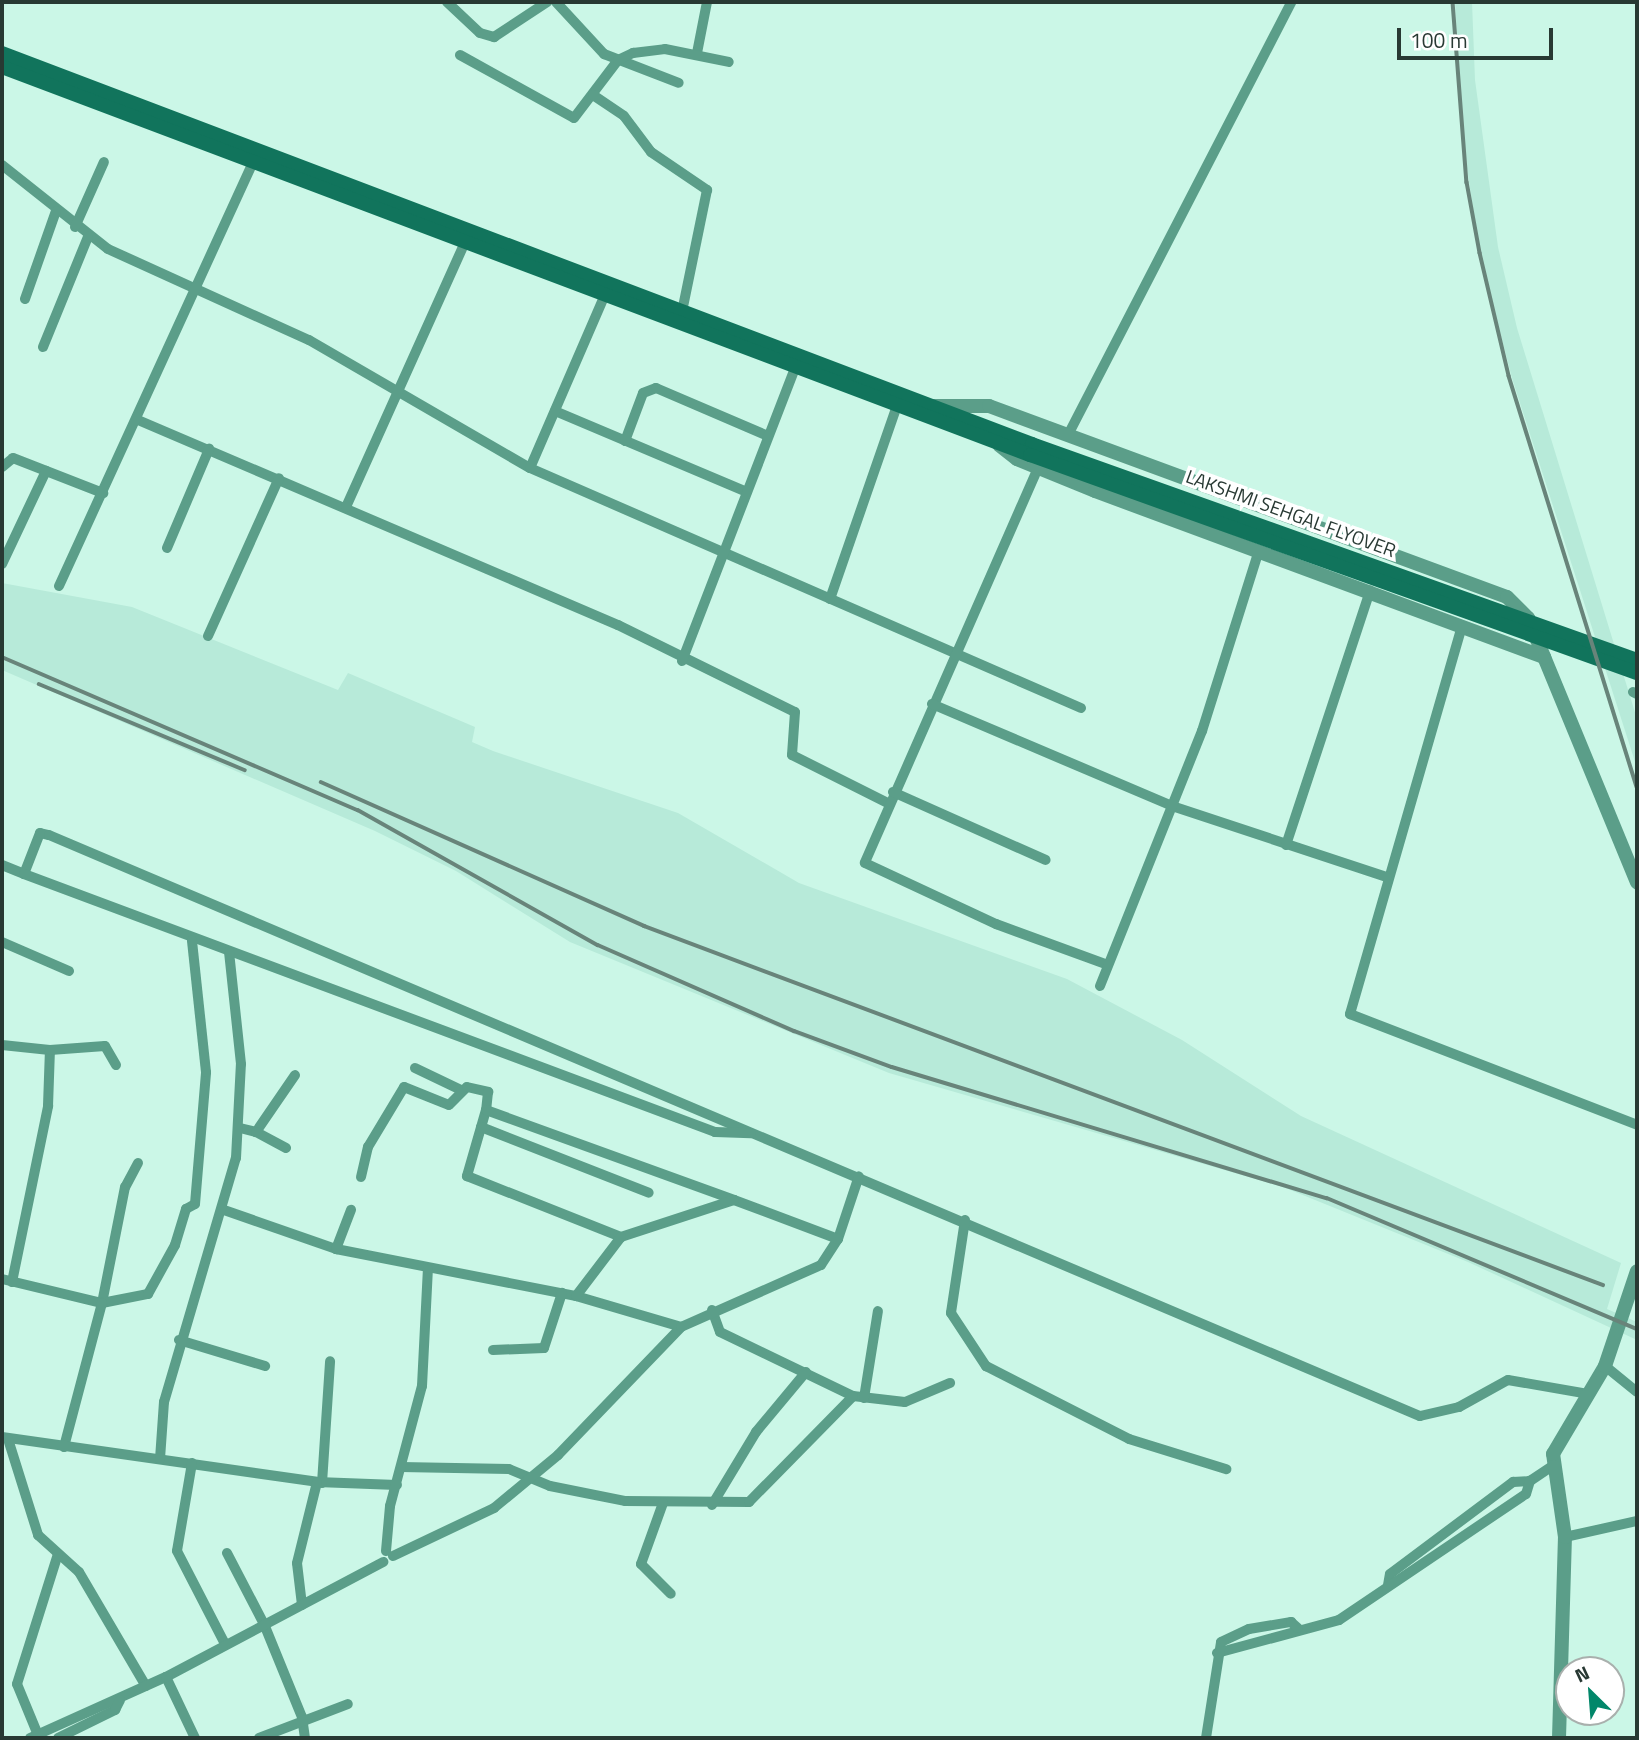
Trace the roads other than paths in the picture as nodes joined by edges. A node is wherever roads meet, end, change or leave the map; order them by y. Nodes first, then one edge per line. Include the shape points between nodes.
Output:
1 (447, 2) edge
2 (547, 2) edge
3 (556, 2) edge
4 (707, 2) edge
5 (1291, 2) edge
6 (697, 52) junction
7 (460, 55) dead end
8 (618, 60) junction
9 (6, 61) edge
10 (729, 62) dead end
11 (679, 83) dead end
12 (593, 95) junction
13 (105, 98) junction
14 (104, 162) dead end
15 (253, 162) junction
16 (2, 165) edge
17 (56, 211) junction
18 (75, 227) junction
19 (468, 234) junction
20 (88, 237) junction
21 (194, 288) junction
22 (606, 292) junction
23 (25, 299) dead end
24 (683, 307) junction
25 (43, 347) dead end
26 (798, 358) junction
27 (398, 392) junction
28 (897, 404) junction
29 (931, 406) junction
30 (555, 411) junction
31 (138, 420) junction
32 (1069, 433) junction
33 (768, 436) junction
34 (625, 440) junction
35 (209, 449) junction
36 (1033, 456) junction
37 (2, 467) edge
38 (530, 468) junction
39 (46, 471) junction
40 (279, 478) junction
41 (747, 492) junction
42 (103, 493) junction
43 (346, 507) junction
44 (167, 548) dead end
45 (1259, 550) junction
46 (722, 554) junction
47 (2, 564) edge
48 (59, 586) dead end
49 (1370, 591) junction
50 (830, 599) junction
51 (1462, 626) junction
52 (208, 636) dead end
53 (956, 654) junction
54 (1544, 657) junction
55 (1637, 660) edge
56 (682, 661) junction
57 (1637, 673) edge
58 (932, 704) junction
59 (1081, 708) dead end
60 (890, 797) junction
61 (1172, 806) junction
62 (1286, 845) junction
63 (1046, 860) dead end
64 (2, 864) edge
65 (24, 874) junction
66 (1388, 877) junction
67 (1637, 882) edge
68 (192, 940) junction
69 (2, 942) edge
70 (229, 952) junction
71 (1108, 965) junction
72 (69, 971) dead end
73 (1100, 986) dead end
74 (2, 1045) edge
75 (50, 1050) junction
76 (116, 1065) dead end
77 (415, 1068) dead end
78 (295, 1075) dead end
79 (461, 1090) junction
80 (486, 1110) junction
81 (1637, 1125) edge
82 (481, 1126) junction
83 (240, 1128) junction
84 (256, 1132) junction
85 (755, 1133) junction
86 (286, 1148) dead end
87 (138, 1163) dead end
88 (859, 1176) junction
89 (361, 1177) dead end
90 (649, 1193) dead end
91 (734, 1200) junction
92 (224, 1210) junction
93 (351, 1210) dead end
94 (965, 1220) junction
95 (621, 1237) junction
96 (838, 1239) junction
97 (336, 1249) junction
98 (428, 1269) junction
99 (1637, 1271) edge
100 (7, 1281) edge
101 (562, 1293) junction
102 (576, 1296) junction
103 (102, 1303) junction
104 (712, 1310) junction
105 (878, 1311) dead end
106 (681, 1327) junction
107 (179, 1340) junction
108 (493, 1350) dead end
109 (330, 1361) dead end
110 (265, 1366) dead end
111 (1605, 1366) junction
112 (806, 1372) junction
113 (950, 1383) dead end
114 (1637, 1392) edge
115 (1588, 1394) junction
116 (859, 1397) junction
117 (5, 1438) edge
118 (64, 1447) junction
119 (160, 1459) junction
120 (192, 1463) junction
121 (1554, 1465) junction
122 (401, 1467) junction
123 (1226, 1469) dead end
124 (530, 1478) junction
125 (1530, 1481) junction
126 (319, 1483) junction
127 (397, 1485) junction
128 (663, 1503) junction
129 (712, 1505) junction
130 (1637, 1521) edge
131 (1565, 1537) junction
132 (227, 1553) dead end
133 (58, 1554) junction
134 (387, 1556) junction
135 (1388, 1585) junction
136 (671, 1594) dead end
137 (302, 1605) junction
138 (264, 1624) junction
139 (225, 1644) junction
140 (166, 1677) junction
141 (146, 1686) junction
142 (348, 1704) dead end
143 (91, 1715) junction
144 (302, 1717) junction
145 (61, 1724) junction
146 (34, 1737) edge
147 (63, 1737) edge
148 (195, 1738) edge
149 (259, 1738) edge
150 (305, 1738) edge
151 (1206, 1738) edge
152 (1559, 1738) edge

1 - 2 street via 480,33 494,37
3 - 8 street via 596,49
4 - 6 street
5 - 32 street
6 - 8 street via 652,49
6 - 10 street
7 - 12 street via 569,117 579,115
8 - 11 street
8 - 12 street
9 - 13 main road
12 - 24 street via 624,116 651,152 707,190
13 - 15 main road
13 - 19 main road
14 - 18 street
15 - 19 main road
15 - 21 street
16 - 17 street
17 - 18 street
17 - 23 street
18 - 20 street
19 - 22 main road
19 - 24 main road
19 - 27 street
20 - 21 street
20 - 25 street
21 - 27 street via 309,340
21 - 31 street
22 - 26 main road
22 - 30 street
24 - 26 main road
26 - 28 main road, LAKSHMI SEHGAL FLYOVER
26 - 29 main road, LAKSHMI SEHGAL FLYOVER
26 - 33 street
27 - 38 street
27 - 43 street
28 - 36 main road, LAKSHMI SEHGAL FLYOVER
28 - 50 street
29 - 32 street via 989,405
29 - 36 main road, LAKSHMI SEHGAL FLYOVER
30 - 34 street
30 - 38 street
31 - 35 street
31 - 42 street
32 - 54 street via 1496,591 1528,618
33 - 34 street via 656,388 643,393
33 - 41 street
34 - 41 street
35 - 40 street
35 - 44 street
36 - 45 street
36 - 53 street
36 - 55 main road, LAKSHMI SEHGAL FLYOVER
36 - 57 main road, LAKSHMI SEHGAL FLYOVER
37 - 39 street via 13,458
38 - 46 street
39 - 42 street
39 - 47 street
40 - 43 street
40 - 52 street
41 - 46 street
42 - 48 street
43 - 56 street via 618,625
45 - 49 street
45 - 61 street
46 - 50 street
46 - 56 street
49 - 51 street
49 - 62 street
50 - 53 street
51 - 54 street
51 - 66 street
53 - 58 street
53 - 59 street
54 - 67 street
56 - 60 street via 795,712 792,755
58 - 60 street
58 - 61 street
60 - 63 street
60 - 71 street via 865,859 870,869
61 - 62 street
61 - 71 street
62 - 66 street
64 - 65 street
65 - 68 street
65 - 85 street via 40,833 49,835
66 - 81 street via 1349,1002 1355,1020
68 - 70 street
68 - 103 street via 206,1072 195,1204 186,1209 175,1245 148,1294
69 - 72 street
70 - 83 street via 241,1065
70 - 85 street via 715,1132
71 - 73 street
74 - 75 street
75 - 76 street via 105,1046
75 - 100 street via 48,1106
77 - 79 street
78 - 84 street
79 - 80 street via 488,1092
79 - 89 street via 449,1105 404,1087 369,1147
80 - 82 street
80 - 91 street
82 - 90 street
82 - 95 street via 466,1172 471,1180
83 - 84 street
83 - 92 street
84 - 86 street
85 - 88 street
87 - 103 street via 125,1187
88 - 94 street
88 - 96 street
91 - 95 street
91 - 96 street
92 - 97 street
92 - 107 street
93 - 97 street
94 - 115 street via 1420,1416 1459,1407 1508,1380
94 - 123 street via 951,1313 986,1366 1129,1440
95 - 102 street
96 - 104 street via 821,1265
97 - 98 street
98 - 101 street
98 - 122 street via 422,1386
99 - 111 street
100 - 103 street
101 - 102 street
101 - 108 street via 544,1348
102 - 106 street
103 - 118 street
104 - 106 street
104 - 112 street via 720,1332
105 - 116 street
106 - 124 street
107 - 110 street
107 - 119 street via 164,1402
109 - 126 street
111 - 114 street
111 - 115 street
112 - 116 street
112 - 129 street via 756,1432
113 - 116 street via 905,1402
115 - 121 street via 1560,1436
116 - 129 street via 760,1497
117 - 118 street
117 - 133 street via 36,1530
118 - 119 street
119 - 120 street
120 - 126 street
120 - 139 street via 177,1551
121 - 125 street
121 - 131 street via 1562,1485
122 - 124 street via 509,1469
122 - 127 street
124 - 128 street via 588,1495
124 - 134 street via 494,1508
125 - 135 street via 1516,1501 1400,1584
125 - 135 street via 1513,1482 1390,1574
126 - 127 street
126 - 137 street via 297,1563
127 - 134 street
128 - 129 street
128 - 136 street via 641,1564
130 - 131 street
131 - 152 street
132 - 138 street
133 - 141 street via 79,1572 114,1624
133 - 146 street via 17,1684
134 - 137 street
135 - 151 street via 1339,1620 1217,1653
137 - 138 street
138 - 139 street
138 - 144 street
139 - 140 street
140 - 141 street
140 - 148 street
141 - 143 street
142 - 144 street
143 - 145 street
143 - 147 street
144 - 149 street
144 - 150 street
145 - 146 street
145 - 147 street

